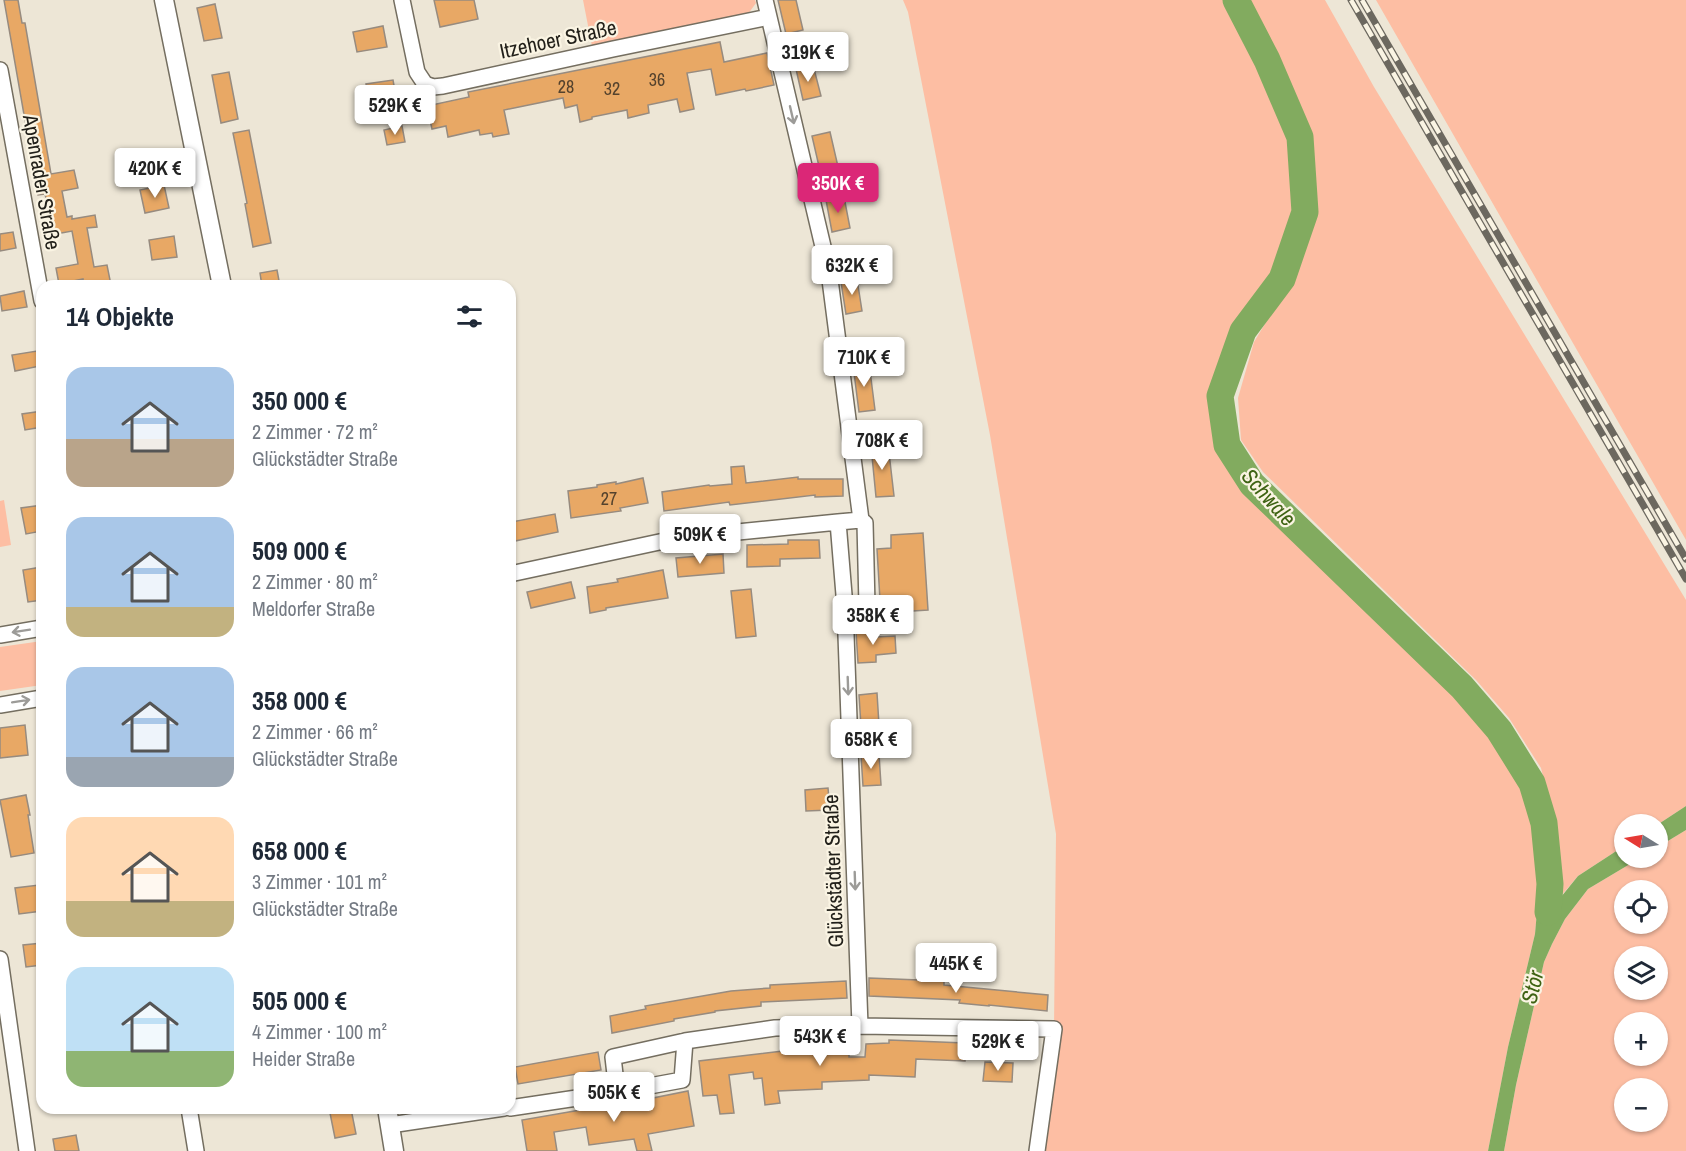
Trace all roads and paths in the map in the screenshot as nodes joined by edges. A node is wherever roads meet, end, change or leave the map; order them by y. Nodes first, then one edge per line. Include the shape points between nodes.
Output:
1 (164, 0) edge
2 (402, 0) edge
3 (765, 0) edge
4 (769, 17) junction
5 (0, 70) edge
6 (38, 280) edge
7 (221, 280) edge
8 (861, 520) junction
9 (838, 522) junction
10 (516, 573) edge
11 (845, 607) junction
12 (36, 629) edge
13 (0, 634) edge
14 (36, 699) edge
15 (0, 705) edge
16 (0, 959) edge
17 (860, 1026) junction
18 (685, 1041) junction
19 (617, 1092) junction
20 (516, 1107) edge
21 (190, 1114) edge
22 (427, 1114) edge
23 (389, 1117) edge
24 (27, 1151) edge
25 (196, 1151) edge
26 (394, 1151) edge
27 (1037, 1151) edge

1 - 7 street
2 - 4 street, Itzehoer Straße via 417,72 425,84 433,87
3 - 4 street
4 -> 8 street via 829,272
5 - 6 street, Apenrader Straße
8 - 9 street
8 - 11 street via 865,523 867,606
9 - 10 street via 678,537
9 - 11 street, Glückstädter Straße
11 -> 17 street, Glückstädter Straße
12 -> 13 street
15 -> 14 street
16 - 24 street
17 - 18 street via 775,1028
17 - 27 street via 1054,1029
18 - 19 street via 682,1080
18 - 19 street via 613,1057
19 - 20 street
21 - 25 street
22 - 23 street
23 - 26 street

